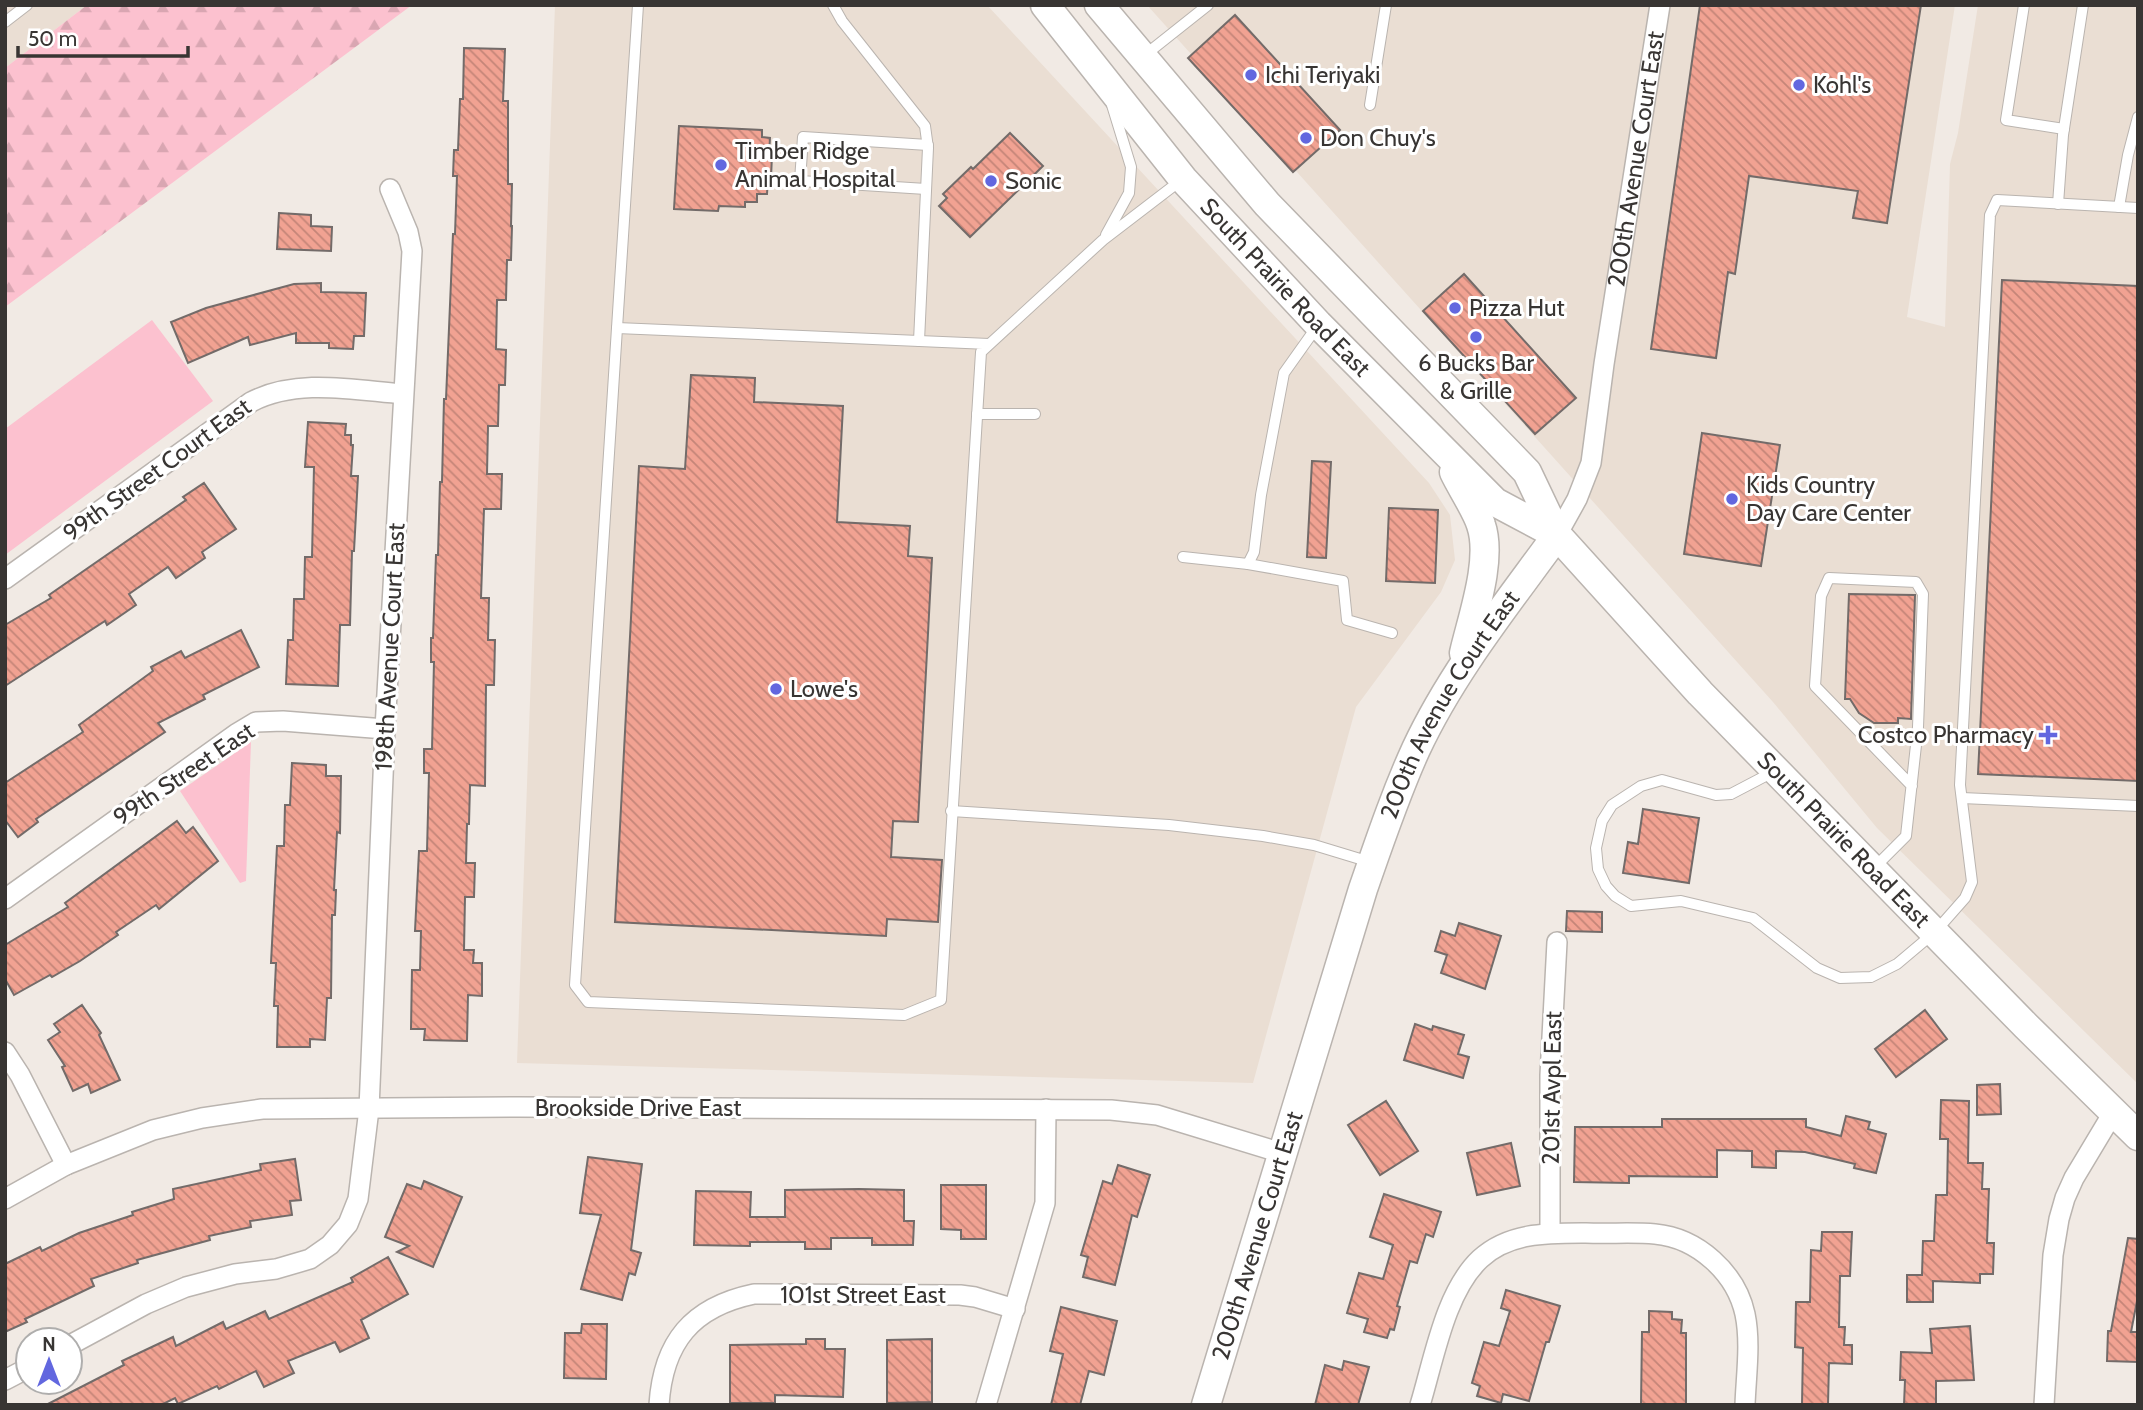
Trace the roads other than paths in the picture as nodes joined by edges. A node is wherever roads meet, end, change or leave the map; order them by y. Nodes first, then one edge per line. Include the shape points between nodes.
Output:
1 (27, 5) edge
2 (638, 5) edge
3 (833, 5) edge
4 (1045, 5) edge
5 (1099, 5) edge
6 (1208, 5) edge
7 (1386, 5) edge
8 (1660, 5) edge
9 (2024, 5) edge
10 (2083, 5) edge
11 (5, 22) edge
12 (1143, 57) junction
13 (1105, 81) junction
14 (1370, 104) dead end
15 (2137, 118) edge
16 (2064, 129) junction
17 (928, 145) junction
18 (1182, 179) junction
19 (926, 188) junction
20 (390, 189) dead end
21 (2058, 204) junction
22 (2119, 207) junction
23 (2138, 208) edge
24 (1103, 240) junction
25 (1318, 324) junction
26 (617, 328) junction
27 (919, 341) junction
28 (989, 344) junction
29 (403, 394) junction
30 (977, 414) junction
31 (1035, 414) dead end
32 (1444, 450) junction
33 (1557, 535) junction
34 (1183, 557) dead end
35 (1248, 565) junction
36 (5, 579) edge
37 (1392, 633) dead end
38 (1460, 674) junction
39 (386, 729) junction
40 (1776, 770) junction
41 (1912, 786) junction
42 (1962, 798) junction
43 (2138, 806) edge
44 (951, 811) junction
45 (1372, 863) junction
46 (1873, 869) junction
47 (5, 899) edge
48 (1935, 932) junction
49 (1557, 942) dead end
50 (5, 1052) edge
51 (369, 1110) junction
52 (1046, 1110) junction
53 (2113, 1113) junction
54 (2138, 1136) edge
55 (1282, 1153) junction
56 (66, 1165) junction
57 (5, 1199) edge
58 (1550, 1233) junction
59 (1015, 1309) junction
60 (84, 1337) edge
61 (659, 1405) edge
62 (986, 1405) edge
63 (1206, 1405) edge
64 (1420, 1405) edge
65 (1745, 1405) edge
66 (2044, 1405) edge

1 - 11 lane
2 - 26 lane
3 - 17 lane via 925,126
4 - 13 main road, South Prairie Road East
5 - 12 main road, South Prairie Road East
6 - 12 lane
7 - 14 lane
8 - 33 street, 200th Avenue Court East via 1591,463
9 - 16 lane via 2006,120
10 - 16 lane
12 - 33 main road, South Prairie Road East via 1267,204 1527,472
13 - 18 main road, South Prairie Road East
13 - 24 lane via 1131,167 1129,193
15 - 22 lane
16 - 21 lane
17 - 19 lane
17 - 19 lane via 803,137 800,181
18 - 24 lane
18 - 25 main road, South Prairie Road East
19 - 27 lane
20 - 29 street, 198th Avenue Court East via 412,251
21 - 22 lane
21 - 42 lane via 1997,200 1990,215
22 - 23 lane
24 - 28 lane
25 - 32 main road, South Prairie Road East
25 - 35 lane via 1284,373 1254,552
26 - 27 lane
26 - 44 lane via 575,985 589,1002 904,1014 941,1000
27 - 28 lane
28 - 30 lane via 981,352
29 - 36 street, 99th Street Court East via 307,387 268,393
29 - 39 street, 198th Avenue Court East
30 - 31 lane
30 - 44 lane
32 - 33 main road, South Prairie Road East via 1495,502
32 - 38 main road via 1481,524 1485,544
33 - 38 main road, 200th Avenue Court East via 1479,640
33 - 40 main road, South Prairie Road East via 1700,694
34 - 35 lane
35 - 37 lane via 1343,582 1347,620
38 - 45 main road, 200th Avenue Court East via 1416,749
39 - 47 street, 99th Street East via 257,722
39 - 51 street, 198th Avenue Court East
40 - 46 main road, South Prairie Road East
40 - 48 lane via 1731,794 1716,795 1662,780 1641,786 1612,805 1602,821 1596,848 1606,886 1631,906 1681,901 1753,918 1817,968 1840,978 1871,977 1897,964
41 - 41 lane via 1815,686 1821,596 1829,578 1916,582 1923,594
41 - 46 lane via 1906,836
42 - 43 lane
42 - 48 lane via 1972,882 1965,898
44 - 45 lane via 1263,836 1314,845
45 - 55 main road, 200th Avenue Court East
46 - 48 main road, South Prairie Road East
48 - 53 main road, South Prairie Road East
49 - 58 street, 201st Avpl East via 1550,1075
50 - 56 street
51 - 52 street, Brookside Drive East
51 - 56 street, Brookside Drive East via 262,1109 202,1118 153,1130
51 - 60 street, 198th Avenue Court East via 358,1199 348,1224 330,1245 310,1259 276,1269 186,1287
52 - 55 street, Brookside Drive East via 1157,1115
52 - 59 street via 1045,1203
53 - 54 main road, South Prairie Road East
53 - 66 street via 2074,1178 2059,1219
55 - 63 main road, 200th Avenue Court East
56 - 57 street, Brookside Drive East
58 - 64 street via 1500,1245 1481,1257 1463,1278 1452,1298
58 - 65 street via 1657,1234 1680,1240 1719,1265 1745,1314
59 - 61 street, 101st Street East via 967,1296 754,1294 731,1299 711,1308 682,1332 668,1355
59 - 62 street

